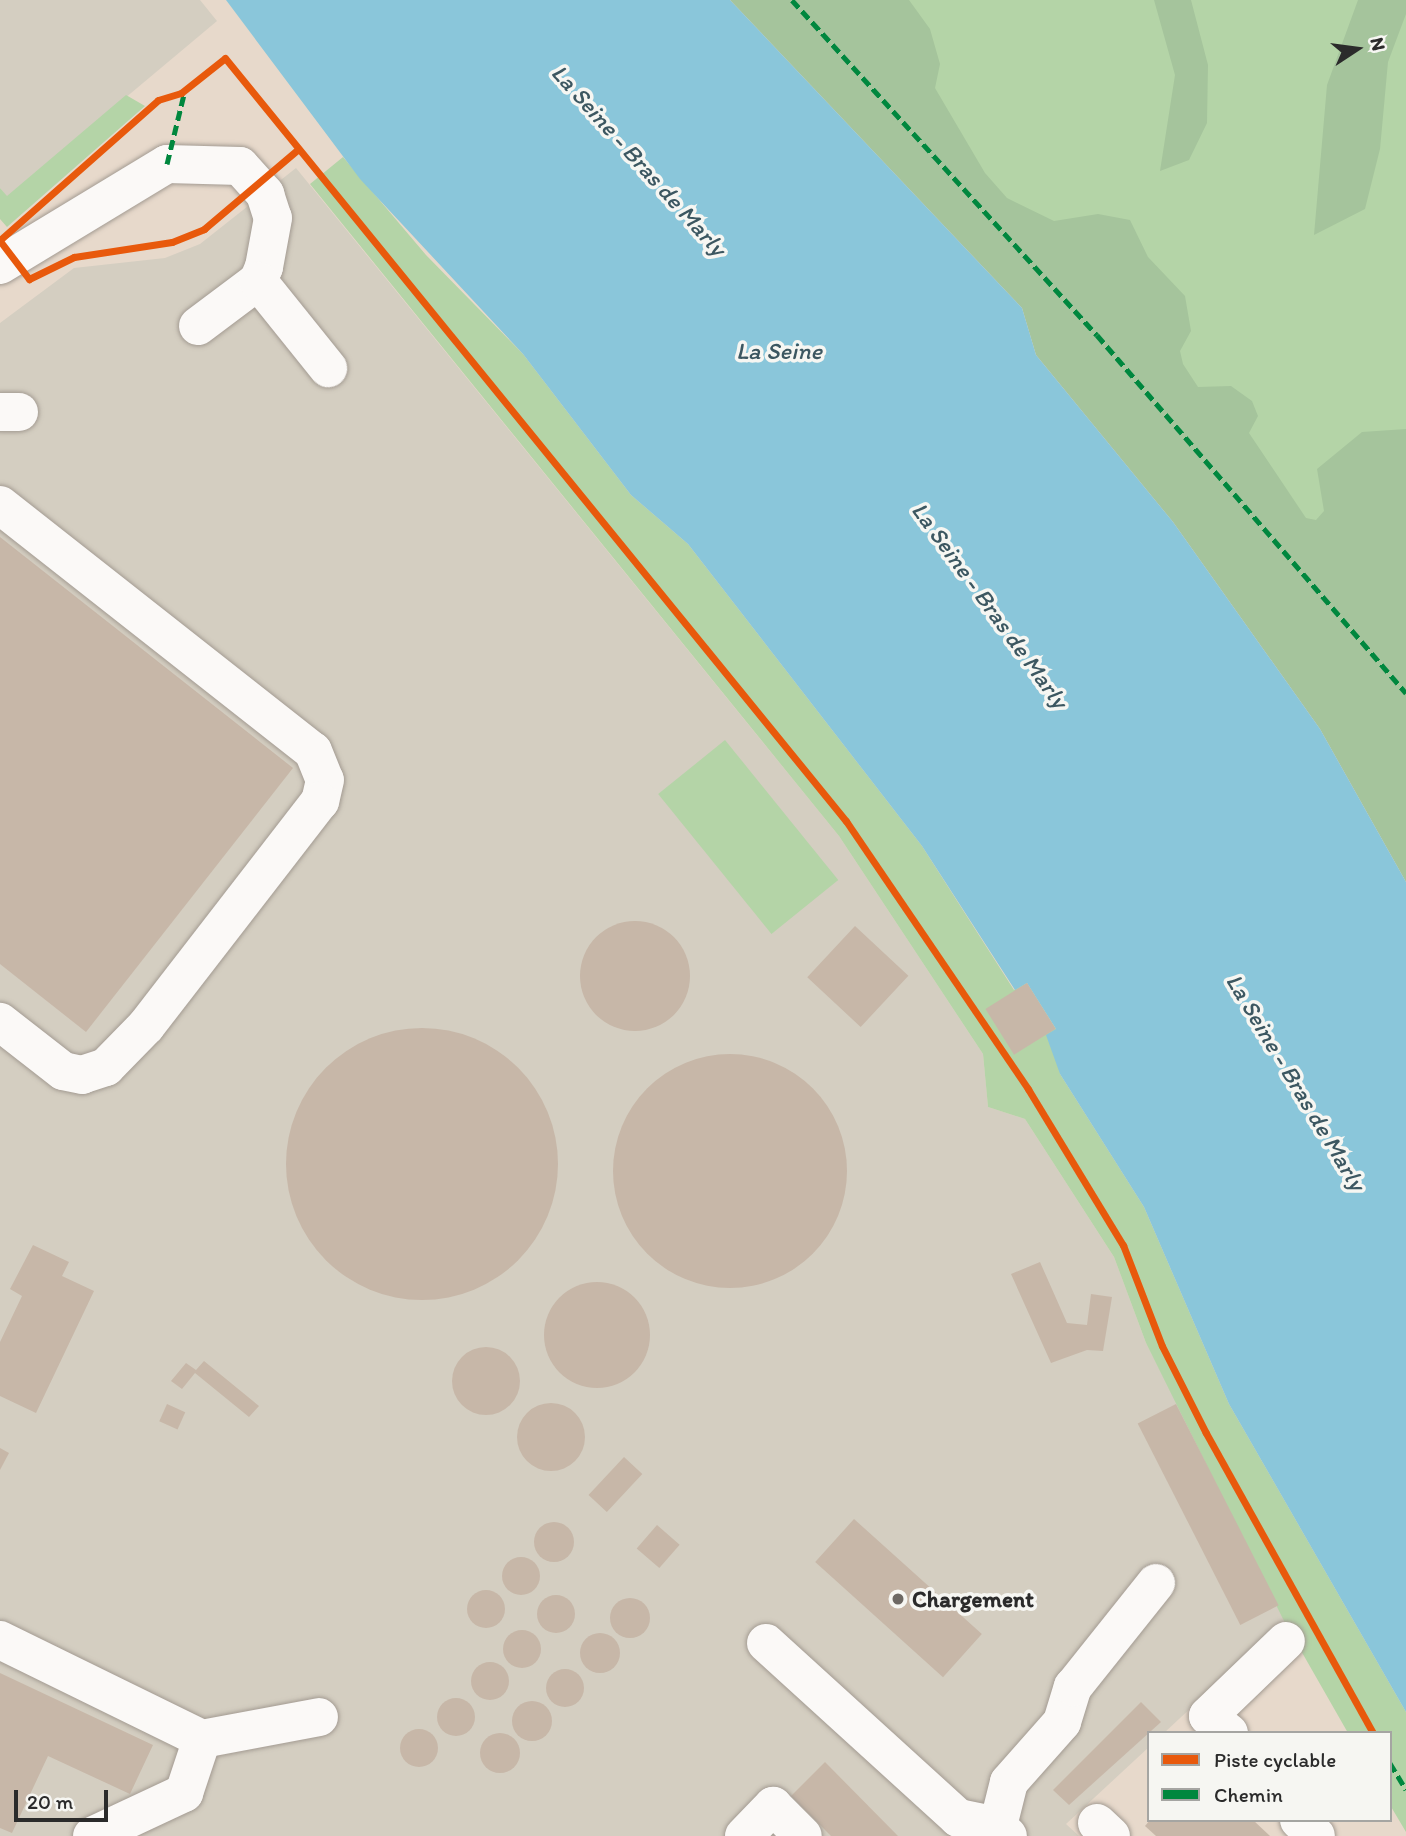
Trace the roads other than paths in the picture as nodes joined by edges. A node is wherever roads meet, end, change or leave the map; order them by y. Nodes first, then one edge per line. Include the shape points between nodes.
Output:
1 (0, 265) edge
2 (258, 281) junction
3 (198, 326) dead end
4 (328, 368) dead end
5 (0, 505) edge
6 (0, 1022) edge
7 (1156, 1583) dead end
8 (0, 1640) edge
9 (1286, 1641) dead end
10 (766, 1643) dead end
11 (319, 1717) dead end
12 (1227, 1731) edge
13 (202, 1739) junction
14 (1300, 1822) edge
15 (1003, 1831) edge
16 (92, 1836) edge
17 (744, 1836) edge
18 (803, 1836) edge
19 (1316, 1836) edge

1 - 2 street via 167,164 240,166 265,194 273,218
2 - 3 street
2 - 4 street
5 - 6 street via 313,751 325,780 320,801 146,1026 106,1068 82,1075 63,1071
7 - 15 street via 1073,1686 1062,1722 1009,1782
8 - 13 street
9 - 12 street via 1208,1716
10 - 15 street via 958,1818
11 - 13 street
13 - 16 street via 184,1793
14 - 19 street
17 - 18 street via 773,1806

